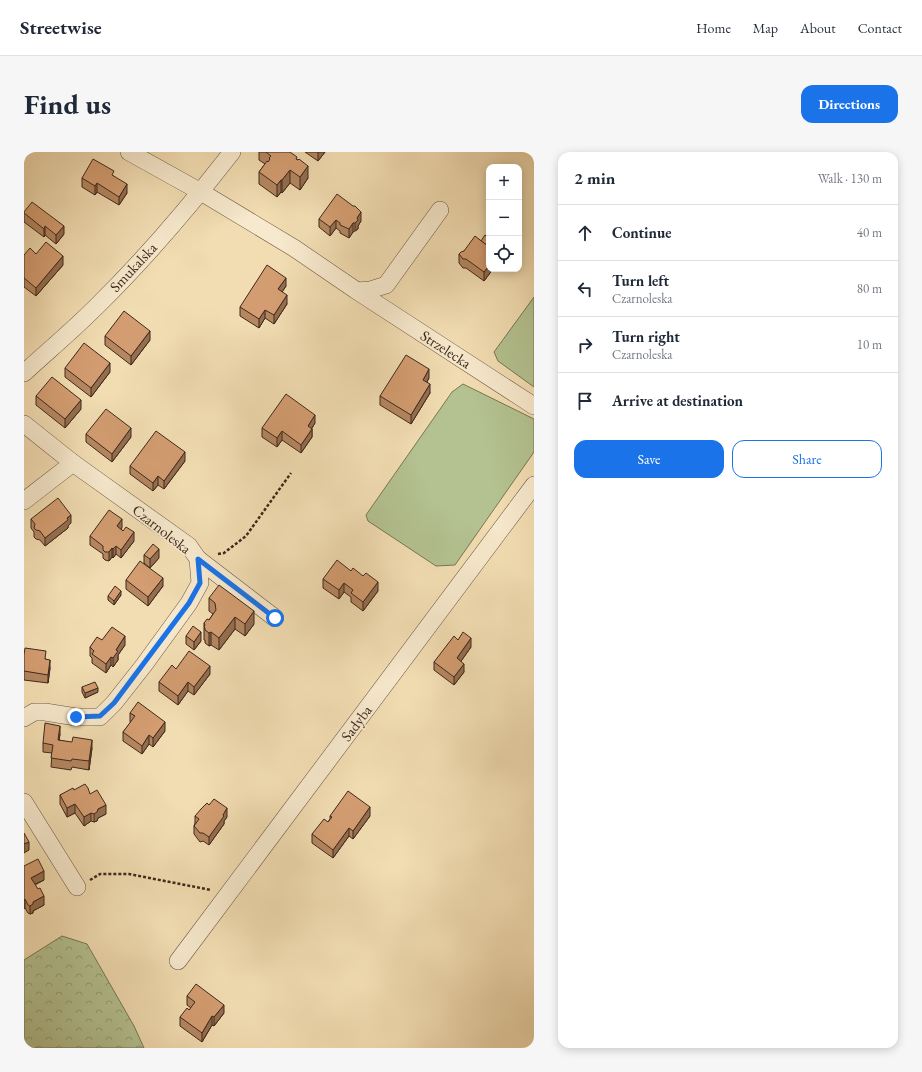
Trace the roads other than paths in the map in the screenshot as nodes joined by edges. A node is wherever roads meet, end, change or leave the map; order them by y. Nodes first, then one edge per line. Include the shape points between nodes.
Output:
1 (129, 152) edge
2 (232, 152) edge
3 (201, 192) junction
4 (440, 210) dead end
5 (357, 291) junction
6 (24, 372) edge
7 (534, 406) edge
8 (24, 424) edge
9 (73, 462) junction
10 (534, 484) edge
11 (24, 501) edge
12 (198, 559) junction
13 (275, 618) dead end
14 (24, 718) edge
15 (24, 802) edge
16 (77, 887) road end
17 (178, 962) dead end

1 - 3 street, Strzelecka
2 - 3 street, Smukalska
3 - 5 street, Strzelecka via 294,248
3 - 6 street, Smukalska via 96,308
4 - 5 street via 386,285
5 - 7 street, Strzelecka
8 - 9 street, Czarnoleska
9 - 11 street
9 - 12 street, Czarnoleska via 189,546
10 - 17 street, Sadyba
12 - 13 street
12 - 14 street, Czarnoleska via 200,583 189,603 114,703 100,716 76,717 34,712
15 - 16 street

